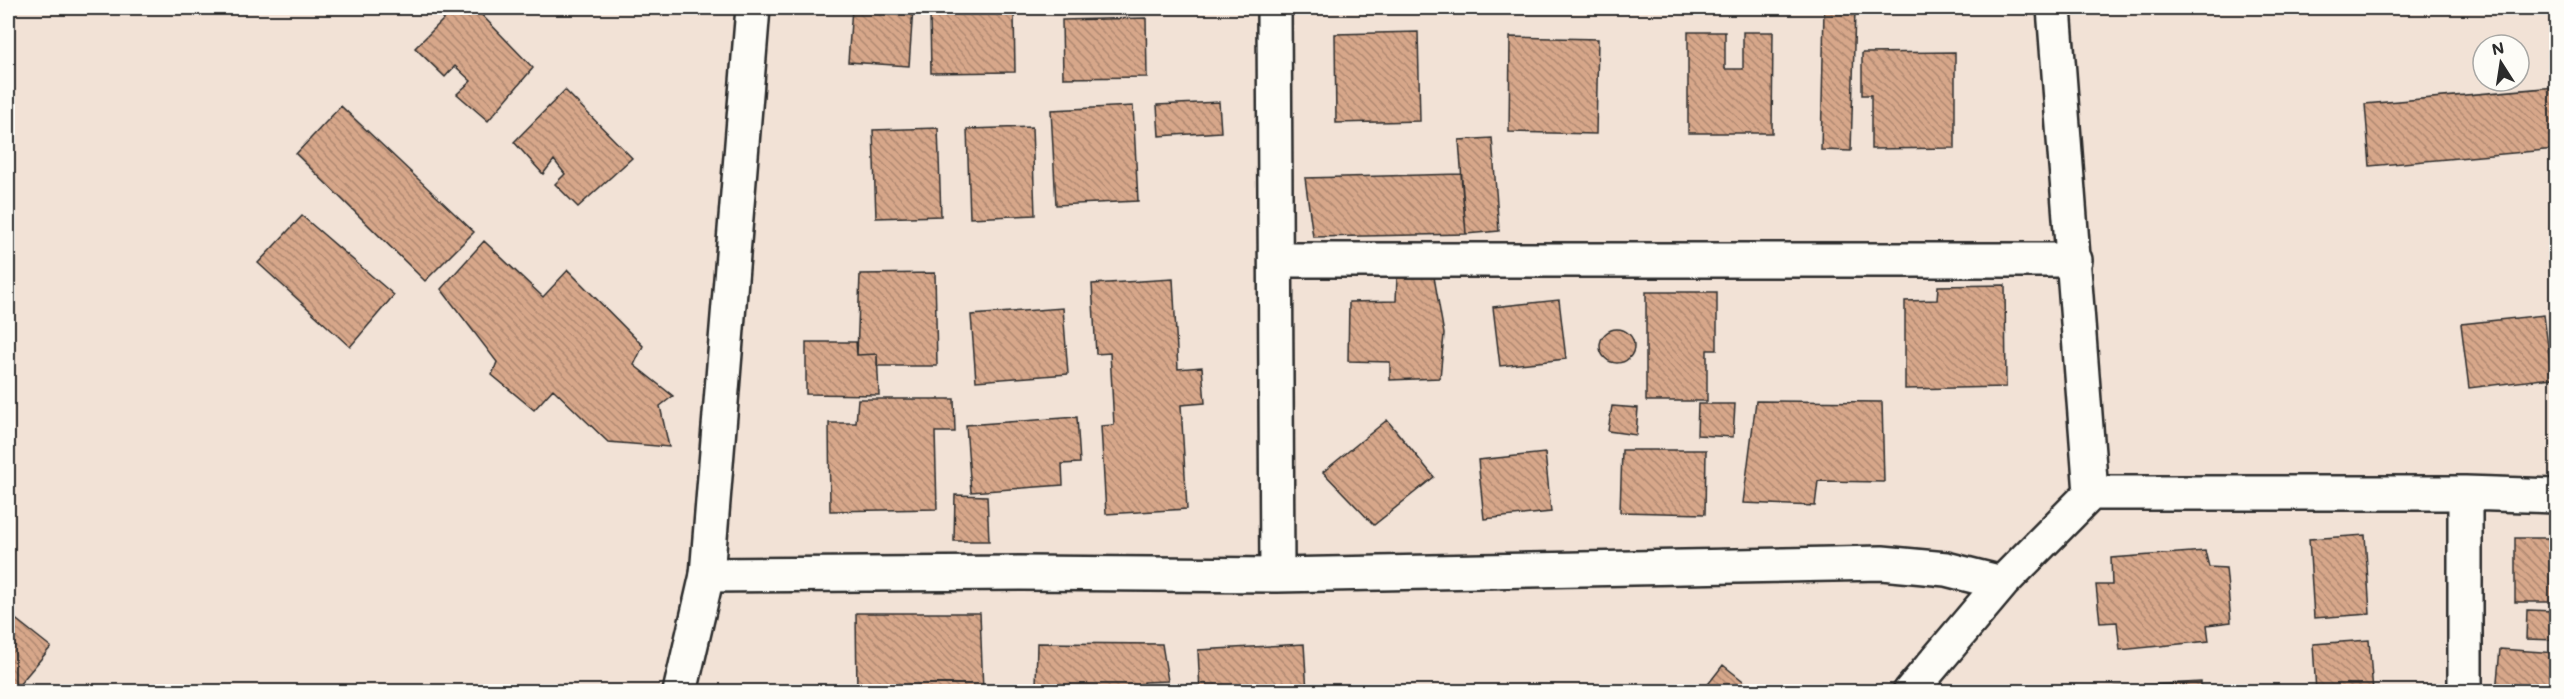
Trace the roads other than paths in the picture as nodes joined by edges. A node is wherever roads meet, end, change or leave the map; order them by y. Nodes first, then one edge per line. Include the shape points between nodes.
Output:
1 (753, 8) edge
2 (1274, 8) edge
3 (2054, 8) edge
4 (1277, 260) junction
5 (2075, 260) junction
6 (2091, 493) junction
7 (2465, 493) junction
8 (2556, 496) edge
9 (707, 574) junction
10 (1277, 575) junction
11 (2002, 583) junction
12 (680, 692) edge
13 (1910, 692) edge
14 (2465, 692) edge

1 - 9 street
2 - 4 street
3 - 5 street
4 - 5 street
4 - 10 street
5 - 6 street
6 - 7 street
6 - 11 street
7 - 8 street
7 - 14 street
9 - 10 street
9 - 12 street
10 - 11 street via 1882,562 1946,569
11 - 13 street

